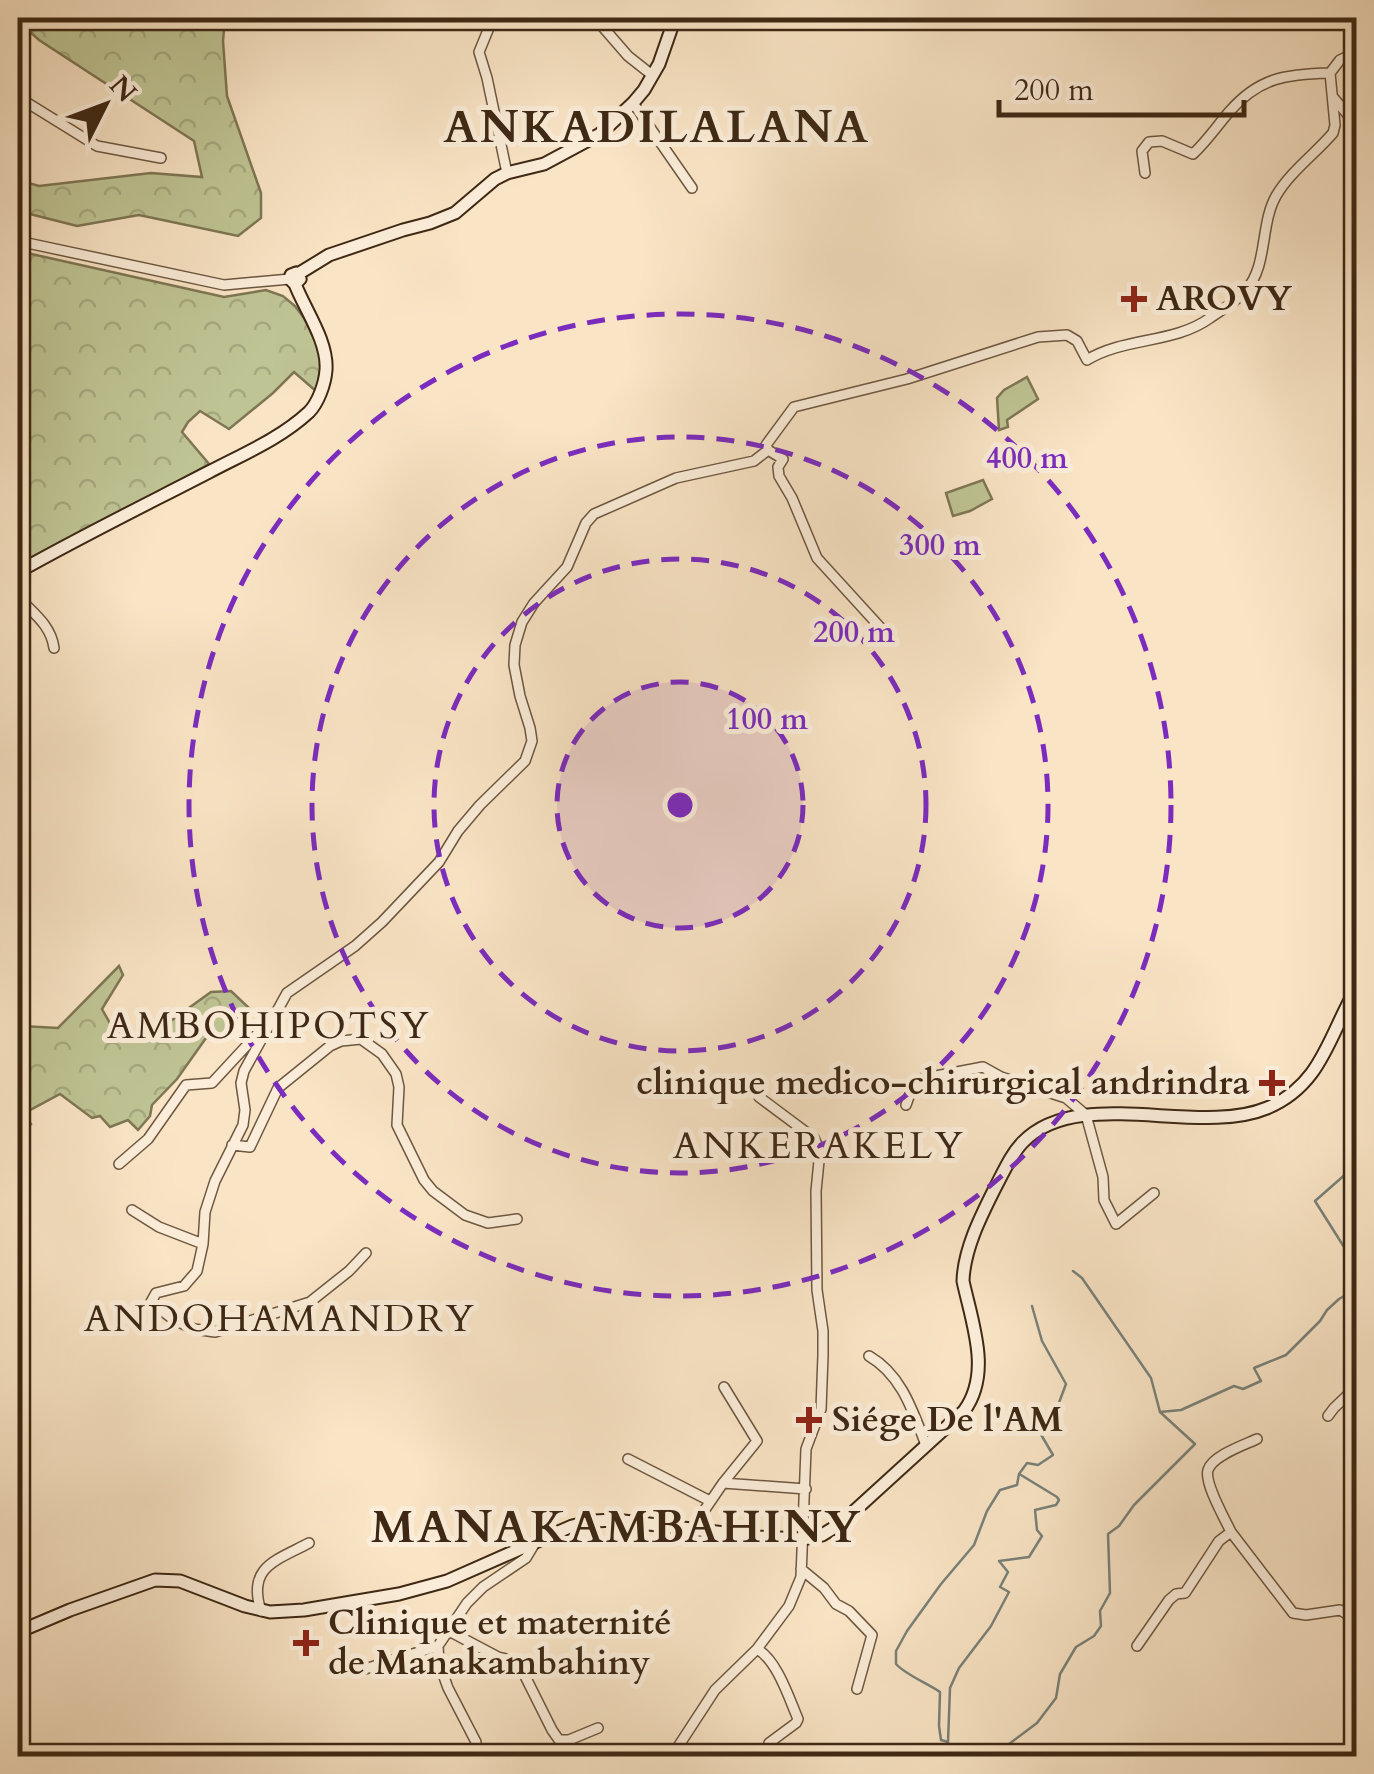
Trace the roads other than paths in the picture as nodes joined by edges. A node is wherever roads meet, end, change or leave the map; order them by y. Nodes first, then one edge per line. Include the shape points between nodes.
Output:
1 (492, 18) edge
2 (594, 18) edge
3 (675, 18) edge
4 (1348, 18) edge
5 (1356, 45) edge
6 (1356, 52) edge
7 (1330, 73) junction
8 (652, 75) junction
9 (18, 96) edge
10 (1333, 97) junction
11 (633, 103) junction
12 (1356, 118) edge
13 (161, 158) dead end
14 (507, 173) junction
15 (1145, 173) dead end
16 (692, 188) dead end
17 (18, 241) edge
18 (294, 279) junction
19 (768, 450) junction
20 (18, 572) edge
21 (18, 597) edge
22 (888, 636) dead end
23 (54, 648) dead end
24 (1356, 989) edge
25 (271, 1020) junction
26 (758, 1097) dead end
27 (906, 1105) dead end
28 (1086, 1115) junction
29 (232, 1145) junction
30 (119, 1164) dead end
31 (1154, 1194) dead end
32 (132, 1210) dead end
33 (517, 1219) dead end
34 (203, 1244) junction
35 (366, 1253) dead end
36 (869, 1356) dead end
37 (724, 1387) dead end
38 (1356, 1387) edge
39 (1328, 1416) dead end
40 (1256, 1439) dead end
41 (926, 1444) junction
42 (628, 1459) dead end
43 (723, 1483) junction
44 (806, 1488) junction
45 (710, 1501) junction
46 (691, 1530) junction
47 (1231, 1532) junction
48 (803, 1539) junction
49 (535, 1542) junction
50 (308, 1544) dead end
51 (801, 1568) junction
52 (260, 1611) junction
53 (1356, 1624) edge
54 (447, 1630) junction
55 (18, 1632) edge
56 (438, 1646) junction
57 (1138, 1646) dead end
58 (756, 1649) junction
59 (1356, 1661) edge
60 (365, 1668) dead end
61 (1356, 1684) edge
62 (857, 1689) dead end
63 (598, 1728) dead end
64 (769, 1743) dead end
65 (466, 1756) edge
66 (672, 1756) edge

1 - 14 street via 479,52
2 - 8 street
3 - 8 street
4 - 5 street
6 - 7 street
7 - 10 street
7 - 15 street via 1263,84 1193,154 1148,142 1142,151
8 - 11 street
9 - 13 street via 97,146
10 - 12 street
10 - 19 street via 1332,133 1274,198 1256,275 1208,320 1087,360 1067,335 1038,337 794,407
11 - 14 street via 579,146
11 - 16 street
14 - 18 street via 455,213 329,255
17 - 18 street via 224,285
18 - 20 street via 326,369 312,410 276,436
19 - 22 street via 783,459 779,476 817,558
19 - 25 street via 741,466 676,478 594,514 567,567 522,622 514,645 532,742 525,761 480,805 416,888 355,946 287,994
21 - 23 street via 46,625
24 - 28 street via 1318,1067 1268,1108 1224,1117
25 - 29 street via 244,1071 244,1125
25 - 30 street via 212,1083 186,1084 148,1138
26 - 44 street via 814,1138 820,1151 817,1290 823,1355
27 - 28 street via 914,1080 983,1067 1066,1098
28 - 31 street via 1104,1200 1116,1224
28 - 41 street via 1054,1121 1023,1141 986,1205 963,1281 979,1354 976,1390 964,1411
29 - 33 street via 250,1146 278,1088 312,1060 341,1041 361,1039 396,1074 397,1125 433,1191 488,1223
29 - 34 street via 205,1212
32 - 34 street
34 - 35 street via 197,1271 184,1286 156,1293 151,1302 174,1320 215,1332 310,1302
36 - 41 street via 902,1387
37 - 43 street via 757,1441
38 - 39 street
40 - 47 street via 1206,1472
41 - 48 street via 840,1524
42 - 45 street
43 - 44 street
43 - 45 street
44 - 48 street
45 - 46 street
46 - 48 street
46 - 49 street via 605,1520
47 - 53 street via 1293,1613 1340,1610
47 - 57 street via 1185,1592 1169,1600
48 - 51 street
49 - 52 street via 424,1588 304,1610
49 - 54 street via 526,1558 474,1595
50 - 52 street via 262,1572 256,1581
51 - 58 street via 789,1606
51 - 62 street via 871,1632
52 - 55 street via 180,1581 155,1580
54 - 56 street
54 - 63 street via 518,1662 559,1740
56 - 60 street
56 - 65 street via 448,1688 477,1745
58 - 64 street via 772,1662 798,1719
58 - 66 street via 715,1690
59 - 61 street

